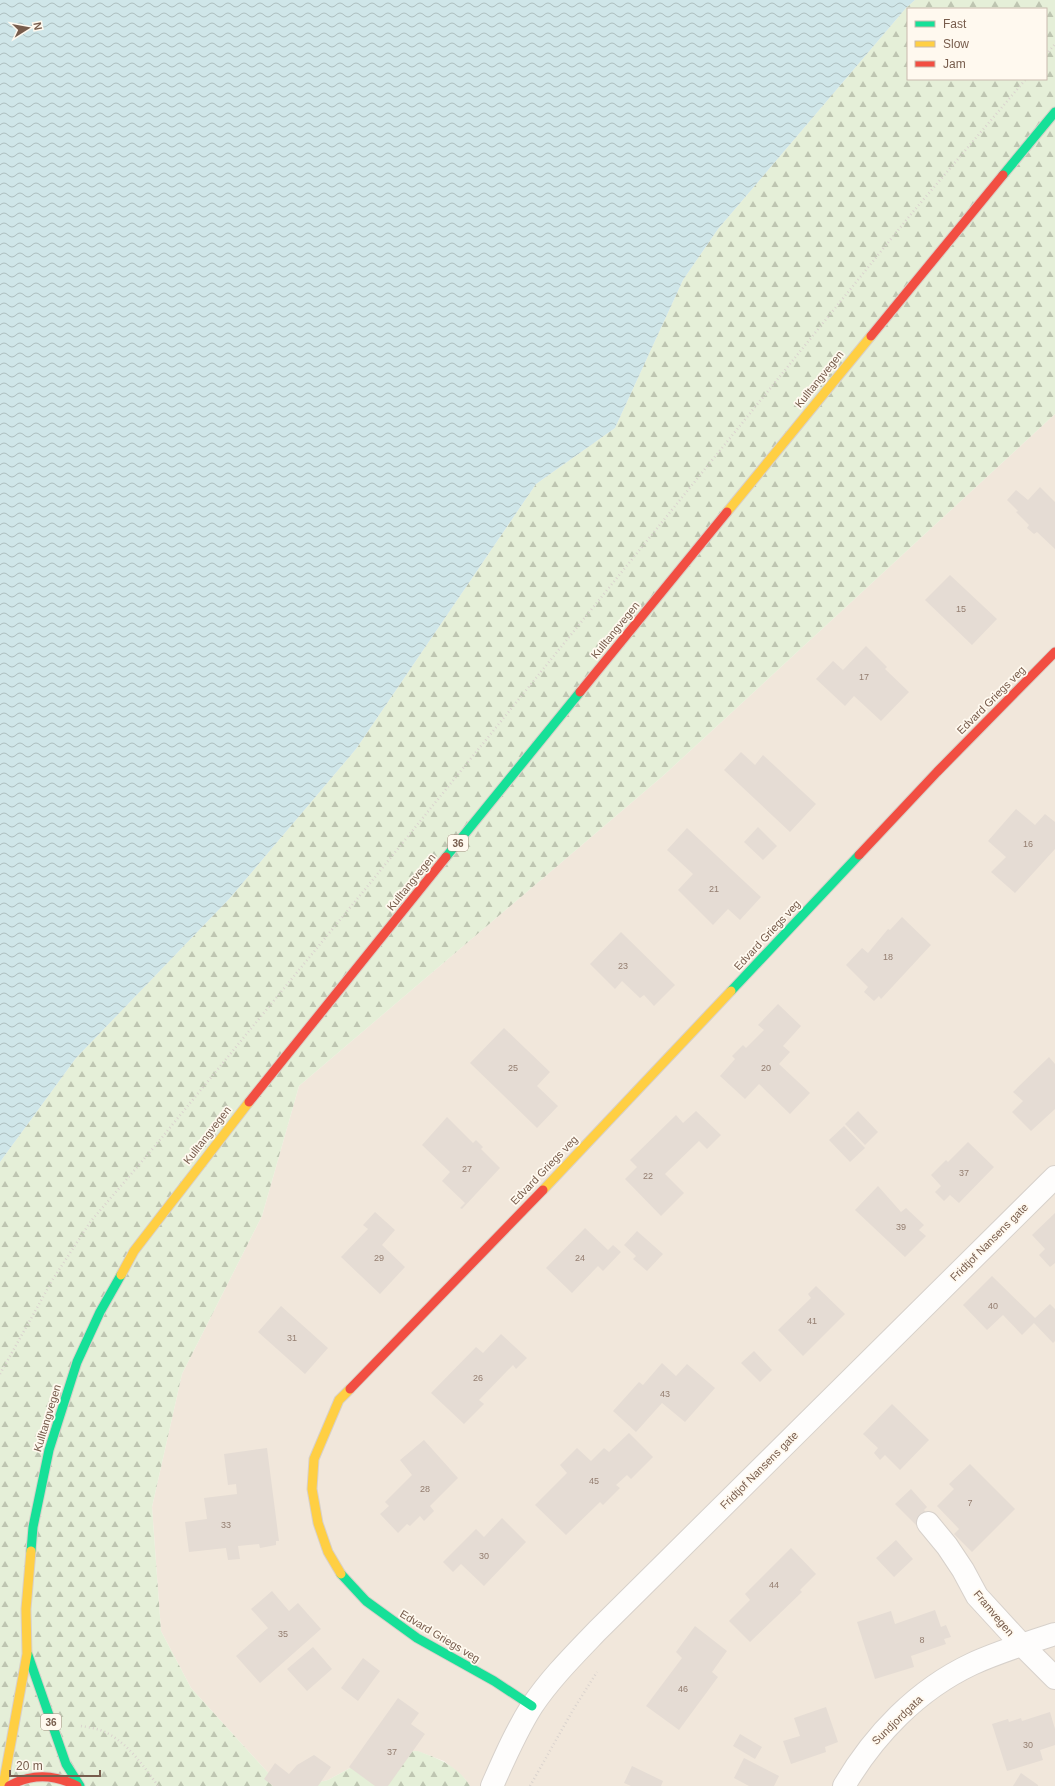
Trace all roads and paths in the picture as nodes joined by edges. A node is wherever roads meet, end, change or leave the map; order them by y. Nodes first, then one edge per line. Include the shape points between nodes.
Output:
1 (1055, 44) edge
2 (1047, 54) edge
3 (1025, 80) edge
4 (1055, 112) edge
5 (1055, 652) edge
6 (1055, 1176) edge
7 (0, 1374) edge
8 (928, 1523) dead end
9 (1055, 1634) edge
10 (1022, 1645) junction
11 (27, 1654) junction
12 (602, 1666) dead end
13 (1055, 1678) edge
14 (532, 1706) junction
15 (75, 1724) dead end
16 (3, 1786) edge
17 (10, 1786) edge
18 (77, 1786) edge
19 (80, 1786) edge
20 (158, 1786) edge
21 (492, 1786) edge
22 (530, 1786) edge
23 (844, 1786) edge

1 - 2 path
3 - 7 path via 912,213 371,882 91,1221 49,1285
4 - 11 main road, Kulltangvegen / 36 via 552,726 219,1139 134,1251 100,1312 77,1362 49,1450 39,1490 31,1542 26,1609
5 - 14 main road, Edvard Griegs veg via 937,772 555,1177 339,1400 314,1459 312,1489 318,1523 328,1552 344,1578 366,1601 417,1638 494,1681
6 - 14 street, Fridtjof Nansens gate via 597,1631
8 - 10 street, Framvegen via 947,1546 977,1596
9 - 10 street, Sundjordgata
10 - 13 street, Framvegen
10 - 23 street, Sundjordgata via 971,1664 918,1697 872,1743
11 - 16 main road, Kulltangvegen / 36
11 - 19 main road, Kulltangvegen / 36 via 66,1764
12 - 22 path via 573,1710
14 - 21 street, Fridtjof Nansens gate
15 - 20 path via 100,1730 120,1741
17 - 18 main road via 33,1776 51,1775 68,1780

